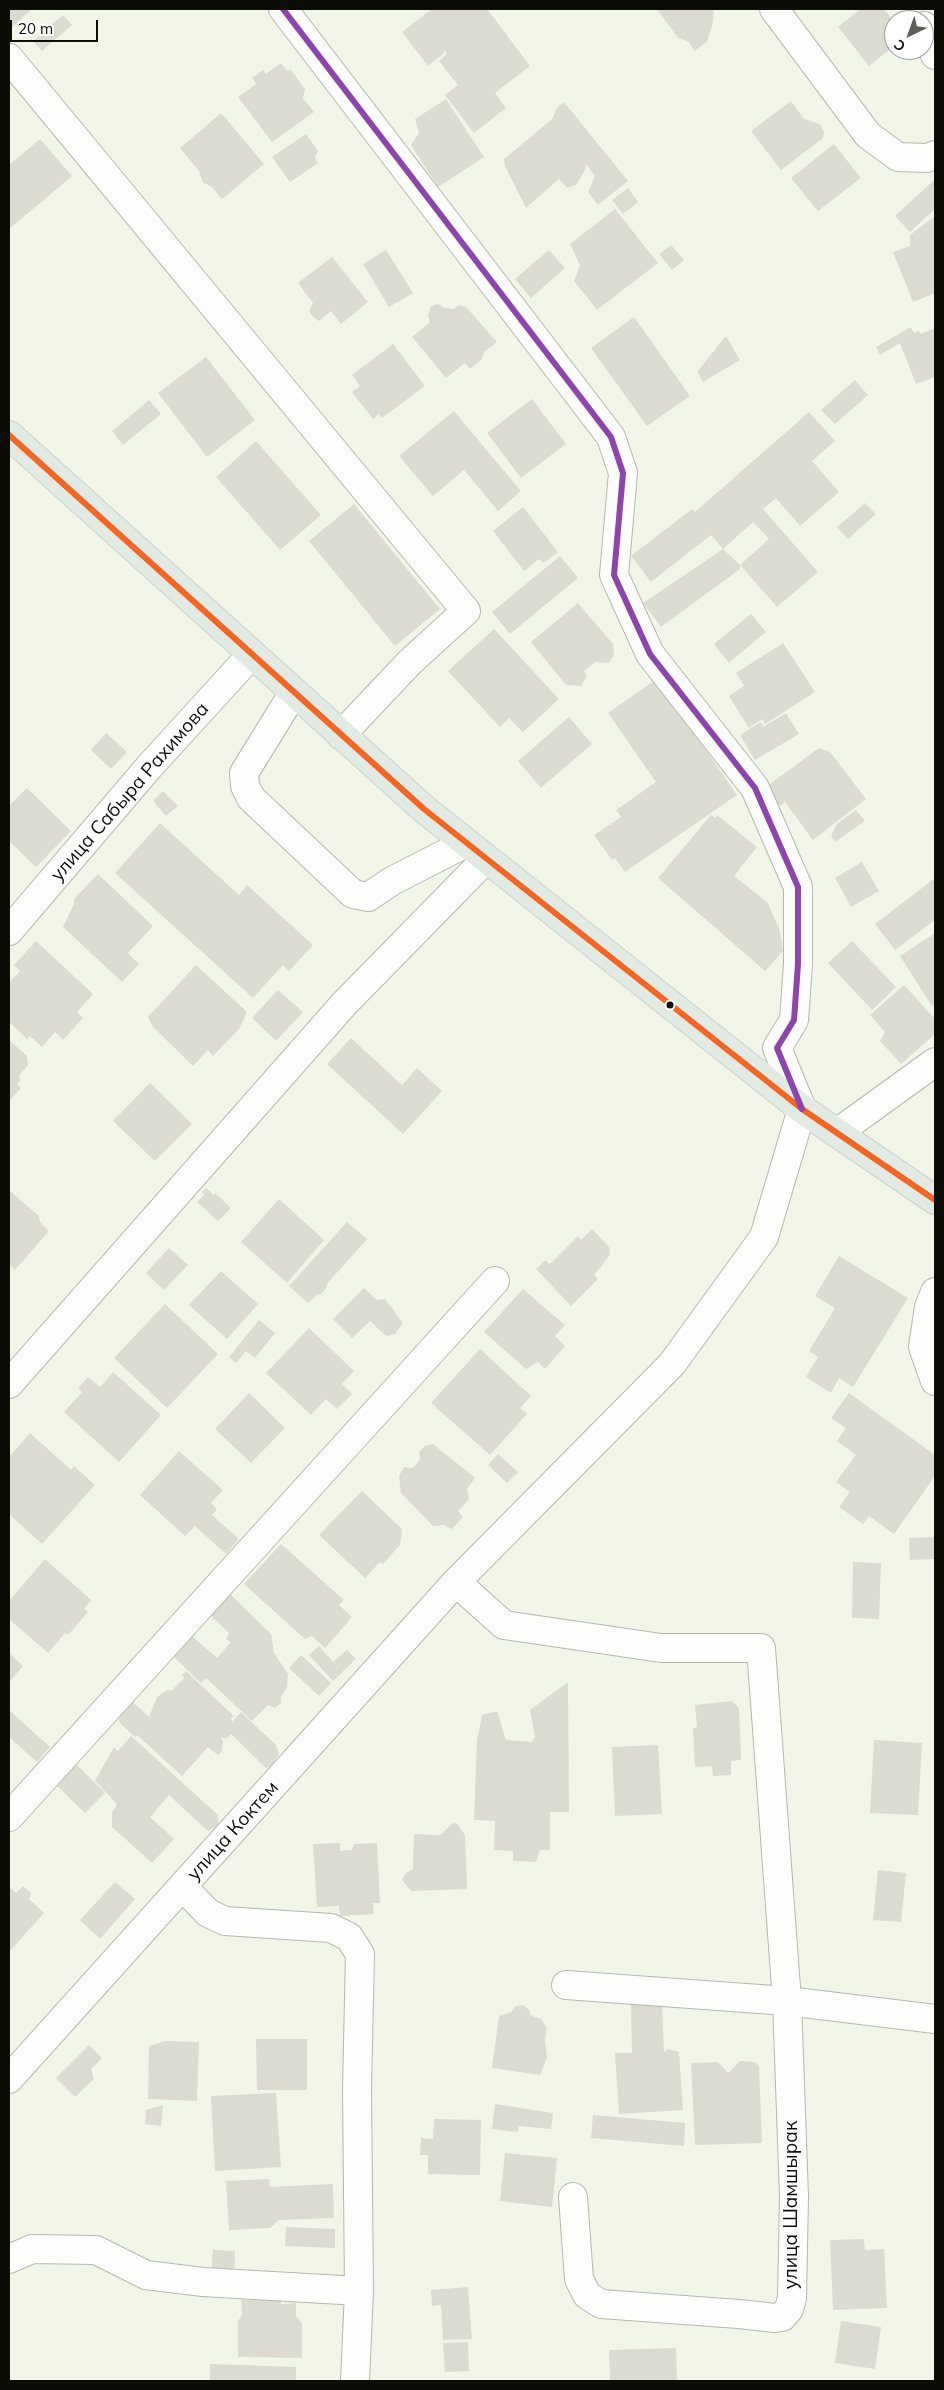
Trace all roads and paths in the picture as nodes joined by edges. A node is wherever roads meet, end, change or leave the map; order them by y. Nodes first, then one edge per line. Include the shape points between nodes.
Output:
1 (283, 9) edge
2 (774, 9) edge
3 (9, 58) edge
4 (935, 155) edge
5 (9, 435) edge
6 (252, 654) junction
7 (294, 692) junction
8 (341, 735) junction
9 (476, 851) junction
10 (9, 931) edge
11 (935, 1062) edge
12 (802, 1109) junction
13 (837, 1133) junction
14 (935, 1200) edge
15 (495, 1281) dead end
16 (935, 1292) edge
17 (935, 1381) edge
18 (9, 1384) edge
19 (456, 1582) junction
20 (9, 1817) edge
21 (183, 1887) junction
22 (566, 1985) dead end
23 (787, 2001) junction
24 (935, 2019) edge
25 (9, 2079) edge
26 (573, 2197) dead end
27 (9, 2259) edge
28 (359, 2291) junction
29 (355, 2381) edge

1 - 12 street via 611,437 623,473 614,575 650,654 755,788 798,887 794,1020 777,1048
2 - 4 street via 868,135 898,157 927,158
3 - 8 street via 466,611 410,662
5 - 6 main road
6 - 7 main road
6 - 10 street, улица Сабыра Рахимова via 149,767
7 - 8 main road
7 - 9 street via 244,773 245,786 251,798 352,894 368,897 392,881
8 - 9 main road
9 - 12 main road
9 - 18 street
11 - 13 street
12 - 13 main road
12 - 19 street, улица Коктем via 764,1237 672,1364
13 - 14 main road
15 - 20 street
16 - 17 street via 929,1307 923,1347
19 - 21 street, улица Коктем
19 - 23 street via 504,1625 662,1648 761,1648
21 - 25 street, улица Коктем
21 - 28 street via 208,1912 225,1921 331,1928 348,1937 360,1954 356,2089
22 - 23 street
23 - 24 street
23 - 26 street, улица Шамшырак via 794,2206 792,2298 782,2317 601,2304 586,2295 579,2279
27 - 28 street via 32,2249 96,2250 146,2275 203,2282
28 - 29 street

